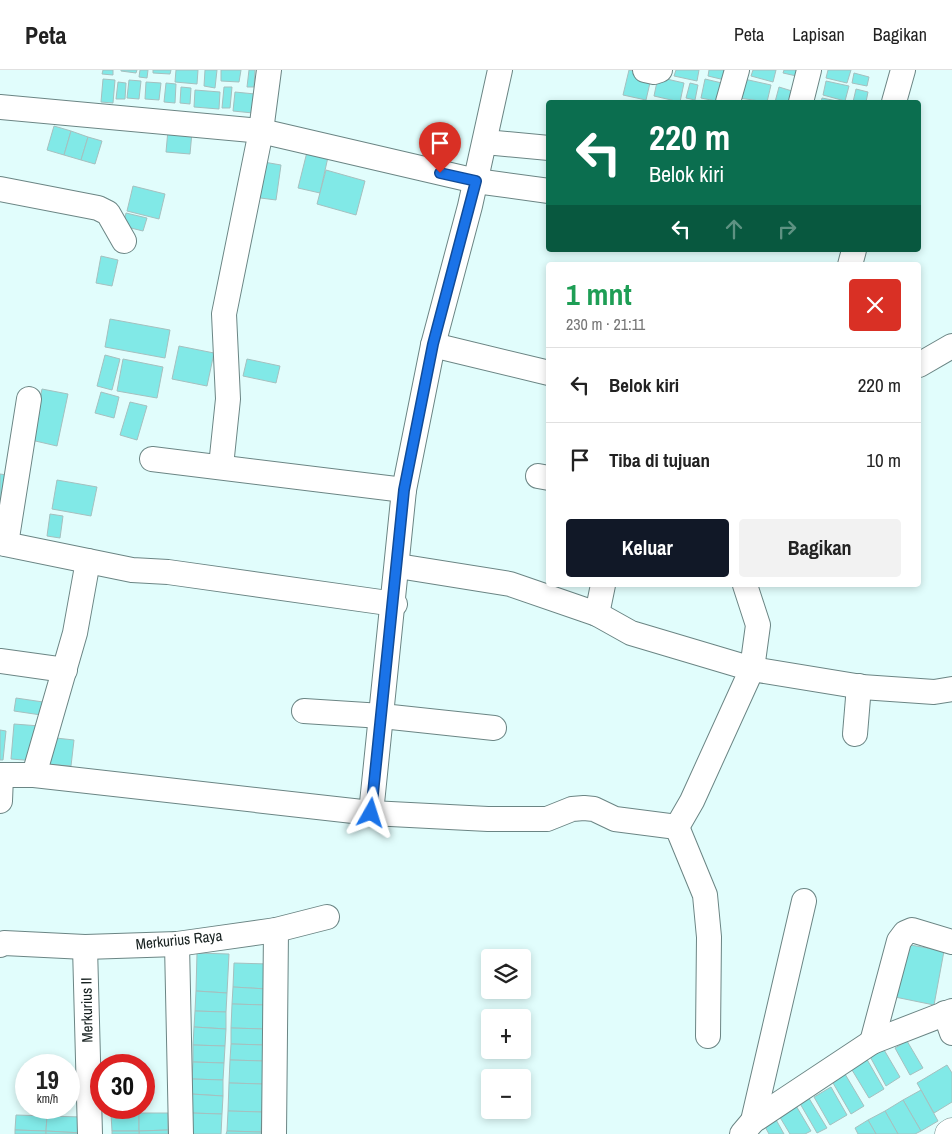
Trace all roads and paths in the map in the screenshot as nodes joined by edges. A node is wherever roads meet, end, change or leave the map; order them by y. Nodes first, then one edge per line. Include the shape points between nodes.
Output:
1 (269, 70) edge
2 (500, 70) edge
3 (645, 70) edge
4 (660, 70) edge
5 (737, 70) edge
6 (809, 70) edge
7 (903, 70) edge
8 (729, 100) edge
9 (802, 100) edge
10 (895, 100) edge
11 (0, 107) edge
12 (261, 132) junction
13 (485, 142) junction
14 (546, 148) edge
15 (476, 181) junction
16 (0, 189) edge
17 (546, 192) edge
18 (124, 240) dead end
19 (433, 344) junction
20 (952, 346) edge
21 (921, 364) edge
22 (546, 372) edge
23 (29, 399) dead end
24 (152, 459) dead end
25 (221, 466) junction
26 (404, 490) junction
27 (3, 544) edge
28 (88, 561) junction
29 (398, 566) junction
30 (603, 587) edge
31 (745, 587) edge
32 (394, 604) junction
33 (597, 614) junction
34 (0, 661) edge
35 (752, 669) junction
36 (64, 670) junction
37 (859, 686) junction
38 (952, 689) edge
39 (304, 711) dead end
40 (382, 716) junction
41 (494, 728) dead end
42 (854, 734) dead end
43 (0, 775) edge
44 (34, 775) junction
45 (0, 801) edge
46 (371, 813) junction
47 (677, 827) junction
48 (804, 901) dead end
49 (327, 917) dead end
50 (276, 930) junction
51 (952, 942) edge
52 (177, 944) junction
53 (0, 945) edge
54 (86, 947) junction
55 (950, 1019) edge
56 (708, 1036) dead end
57 (872, 1042) junction
58 (747, 1128) edge
59 (90, 1134) edge
60 (181, 1134) edge
61 (274, 1134) edge

1 - 12 street
2 - 13 street
3 - 4 street
5 - 8 street
6 - 9 street
7 - 10 street
11 - 12 street
12 - 15 street
12 - 25 street via 224,314 228,399
13 - 14 street
13 - 15 street
15 - 17 street
15 - 19 street
16 - 18 street via 98,208 108,213
19 - 22 street
19 - 26 street
20 - 21 street
23 - 27 street
24 - 25 street
25 - 26 street
26 - 29 street
27 - 28 street
28 - 32 street via 132,570 168,572
28 - 36 street via 75,633
29 - 32 street
29 - 33 street via 510,584
30 - 33 street
31 - 35 street via 758,625
32 - 40 street
33 - 35 street via 631,633
34 - 36 street
35 - 37 street
35 - 47 street
36 - 44 street
37 - 38 street via 934,692
37 - 42 street
39 - 40 street
40 - 41 street
40 - 46 street
43 - 44 street
43 - 45 street
44 - 46 street
46 - 47 street via 547,819 584,808 615,819
47 - 56 street via 705,894 709,937
48 - 58 street
49 - 50 street, Merkurius Raya
50 - 52 street, Merkurius Raya
50 - 61 street
51 - 57 street via 912,930 905,933
52 - 54 street, Merkurius Raya
52 - 60 street
53 - 54 street, Merkurius Raya
54 - 59 street, Merkurius II
55 - 57 street
57 - 58 street

